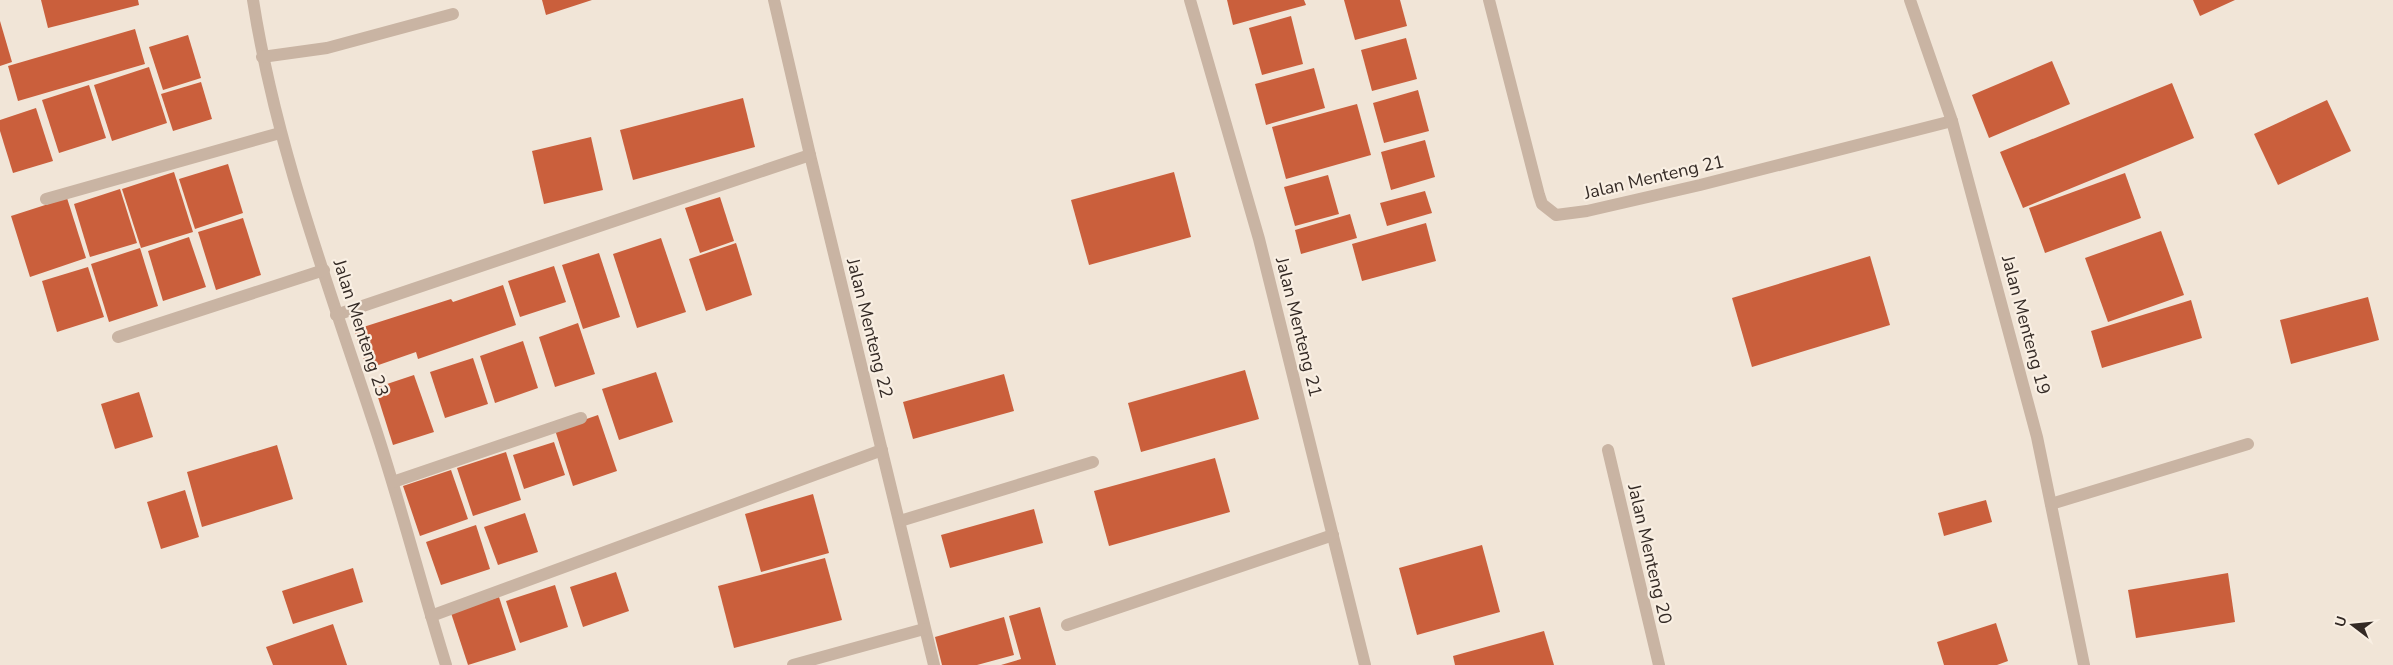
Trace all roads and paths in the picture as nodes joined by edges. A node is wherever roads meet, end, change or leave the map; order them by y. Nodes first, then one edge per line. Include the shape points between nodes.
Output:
1 (253, 0) edge
2 (774, 0) edge
3 (1190, 0) edge
4 (1489, 0) edge
5 (1910, 0) edge
6 (453, 14) dead end
7 (262, 57) junction
8 (1952, 121) junction
9 (280, 133) junction
10 (810, 155) junction
11 (46, 199) dead end
12 (324, 270) junction
13 (336, 315) junction
14 (118, 337) dead end
15 (581, 418) dead end
16 (2248, 444) dead end
17 (882, 450) junction
18 (1608, 450) dead end
19 (1093, 462) dead end
20 (394, 482) junction
21 (2051, 504) junction
22 (900, 521) junction
23 (1334, 535) junction
24 (431, 616) junction
25 (1067, 625) dead end
26 (924, 629) junction
27 (446, 665) edge
28 (794, 665) edge
29 (934, 665) edge
30 (1365, 665) edge
31 (1659, 665) edge
32 (2084, 665) edge

1 - 7 street, Jalan Menteng 23
2 - 10 street, Jalan Menteng 22
3 - 23 street, Jalan Menteng 21 via 1258,239
4 - 8 street, Jalan Menteng 21 via 1539,195 1542,204 1556,215 1700,185
5 - 8 street, Jalan Menteng 19
6 - 7 street via 327,48
7 - 9 street, Jalan Menteng 23
8 - 21 street, Jalan Menteng 19 via 2037,437
9 - 11 street
9 - 12 street, Jalan Menteng 23
10 - 13 street
10 - 17 street, Jalan Menteng 22
12 - 13 street, Jalan Menteng 23
12 - 14 street
13 - 20 street, Jalan Menteng 23
15 - 20 street
16 - 21 street
17 - 22 street, Jalan Menteng 22
17 - 24 street
18 - 31 street, Jalan Menteng 20
19 - 22 street
20 - 24 street, Jalan Menteng 23
21 - 32 street, Jalan Menteng 19
22 - 26 street, Jalan Menteng 22
23 - 25 street
23 - 30 street, Jalan Menteng 21
24 - 27 street, Jalan Menteng 23
26 - 28 street
26 - 29 street, Jalan Menteng 22

